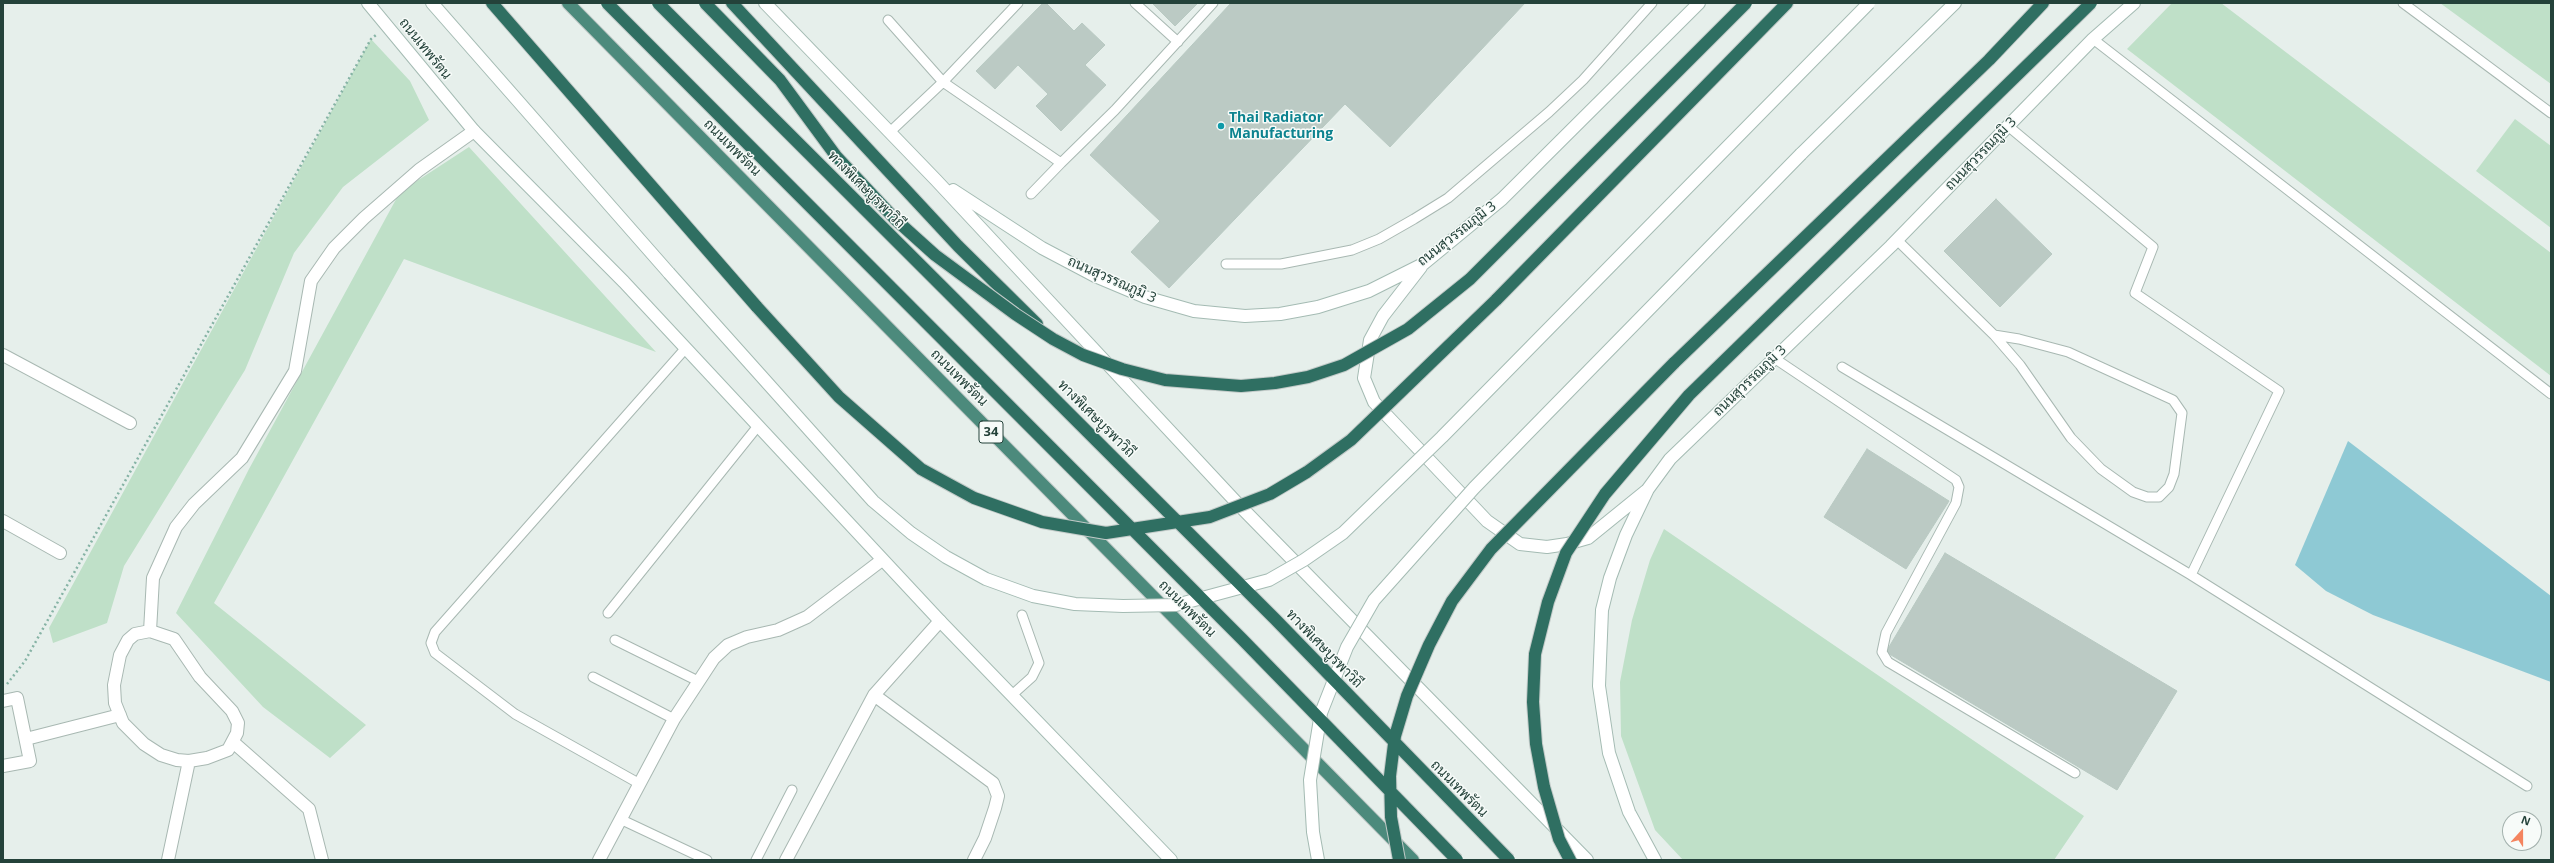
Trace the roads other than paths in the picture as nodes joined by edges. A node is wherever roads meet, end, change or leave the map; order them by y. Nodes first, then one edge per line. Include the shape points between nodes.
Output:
1 (368, 3) edge
2 (432, 3) edge
3 (492, 3) edge
4 (568, 3) edge
5 (607, 3) edge
6 (658, 3) edge
7 (664, 3) edge
8 (705, 3) edge
9 (732, 3) edge
10 (766, 3) edge
11 (1018, 3) edge
12 (1135, 3) edge
13 (1213, 3) edge
14 (1652, 3) edge
15 (1699, 3) edge
16 (1746, 3) edge
17 (1787, 3) edge
18 (1869, 3) edge
19 (1955, 3) edge
20 (2043, 3) edge
21 (2091, 3) edge
22 (2134, 3) edge
23 (2403, 3) edge
24 (888, 20) dead end
25 (2093, 39) junction
26 (1178, 42) junction
27 (943, 82) junction
28 (2551, 113) edge
29 (2008, 126) junction
30 (474, 131) junction
31 (891, 131) junction
32 (1061, 163) junction
33 (936, 180) junction
34 (1031, 194) dead end
35 (1897, 240) junction
36 (1226, 264) dead end
37 (1423, 264) junction
38 (1994, 335) junction
39 (1053, 339) junction
40 (685, 348) junction
41 (3, 355) edge
42 (1774, 358) junction
43 (1842, 367) dead end
44 (2551, 394) edge
45 (130, 423) dead end
46 (758, 426) junction
47 (1648, 489) junction
48 (3, 521) edge
49 (60, 553) dead end
50 (882, 560) junction
51 (2191, 575) junction
52 (608, 613) dead end
53 (1022, 615) dead end
54 (940, 621) junction
55 (150, 631) junction
56 (615, 640) dead end
57 (593, 677) dead end
58 (698, 681) junction
59 (874, 695) junction
60 (1012, 696) junction
61 (3, 701) edge
62 (120, 715) junction
63 (674, 719) junction
64 (26, 739) junction
65 (233, 742) junction
66 (189, 761) junction
67 (3, 766) edge
68 (2075, 773) dead end
69 (640, 784) junction
70 (2527, 786) dead end
71 (792, 790) dead end
72 (620, 819) junction
73 (168, 860) edge
74 (322, 860) edge
75 (599, 860) edge
76 (707, 860) edge
77 (756, 860) edge
78 (786, 860) edge
79 (974, 860) edge
80 (1171, 860) edge
81 (1318, 860) edge
82 (1399, 860) edge
83 (1413, 860) edge
84 (1457, 860) edge
85 (1508, 860) edge
86 (1570, 860) edge
87 (1587, 860) edge
88 (1655, 860) edge

1 - 30 main road, ถนนเทพรัตน
2 - 18 main road, bridge via 873,501 911,533 946,557 986,579 1033,596 1082,604 1123,606 1176,605 1269,580 1343,533 1448,431
3 - 17 highway, bridge via 839,397 921,469 974,498 1042,522 1106,533 1210,517 1270,494 1308,472 1351,440 1496,300
4 - 83 highway, ถนนเทพรัตน / 34
5 - 84 highway, bridge via 1242,639
6 - 85 highway, ทางพิเศษบูรพาวิถี, bridge via 1275,619
7 - 85 highway, ถนนเทพรัตน
8 - 39 highway, bridge via 780,80 836,156 894,219 961,274
9 - 39 highway, bridge via 958,246
10 - 31 main road
11 - 27 lane
12 - 26 lane
13 - 26 lane
14 - 36 lane via 1583,80 1549,112 1448,198 1414,219 1379,239 1344,252 1281,264
15 - 37 main road, ถนนสุวรรณภูมิ 3 via 1502,199
16 - 39 highway, bridge via 1470,279 1408,329 1344,365 1308,377 1275,383 1241,386 1205,384 1165,380 1122,369 1083,355
19 - 81 main road, bridge via 1801,154 1474,488 1374,600 1347,647 1321,713 1310,780 1313,832
20 - 82 highway, bridge via 1989,60 1668,369 1492,549 1452,601 1428,645 1395,736 1390,776 1391,817
21 - 86 highway, bridge via 1689,395 1605,494 1566,553 1548,602 1535,654 1533,702 1536,744 1544,787 1559,839
22 - 25 main road, ถนนสุวรรณภูมิ 3
23 - 28 lane
24 - 27 lane
25 - 29 main road, ถนนสุวรรณภูมิ 3
25 - 44 lane
26 - 32 lane
27 - 31 lane
27 - 32 lane
29 - 35 main road, ถนนสุวรรณภูมิ 3
29 - 51 lane via 2153,247 2135,293 2279,392
30 - 40 main road, ถนนเทพรัตน via 624,282
30 - 55 main road via 419,170 364,218 334,248 311,281 295,372 242,458 194,504 176,527 153,578
31 - 33 main road
32 - 34 lane
33 - 37 main road, ถนนสุวรรณภูมิ 3 via 1042,248 1095,276 1146,297 1194,311 1245,316 1280,314 1318,307 1369,291
33 - 87 main road via 1237,503
35 - 38 lane
35 - 42 main road, ถนนสุวรรณภูมิ 3
37 - 47 main road via 1383,316 1370,340 1364,378 1374,402 1488,521 1520,544 1547,547 1567,544 1588,538
38 - 38 lane via 2020,365 2071,438 2101,469 2133,492 2147,497 2158,496 2169,487 2174,474 2182,413 2173,400 2068,352
40 - 46 main road, ถนนเทพรัตน
40 - 69 lane via 434,632 431,643 435,652 515,714
41 - 45 main road
42 - 47 main road, ถนนสุวรรณภูมิ 3 via 1670,459
42 - 68 lane via 1956,480 1959,487 1956,503 1886,633 1882,652 1888,662
43 - 51 lane
46 - 50 main road, ถนนเทพรัตน
46 - 52 lane
47 - 88 main road, ถนนสุวรรณภูมิ 3 via 1626,535 1603,604 1599,686 1609,753 1629,812
48 - 49 main road
50 - 54 main road, ถนนเทพรัตน
50 - 58 main road via 807,617 778,630 747,637 728,645
51 - 70 lane
53 - 60 lane via 1039,663 1032,677
54 - 59 main road
54 - 60 main road, ถนนเทพรัตน
55 - 62 main road via 135,634 128,640 120,655 114,685 115,703
55 - 65 main road via 174,639 200,677 232,711 238,723
56 - 58 lane
57 - 63 lane
58 - 63 main road
59 - 78 main road
59 - 79 main road via 993,784 998,796 985,838
60 - 80 main road, ถนนเทพรัตน
61 - 64 main road via 17,698
62 - 64 main road
62 - 66 main road via 123,723 144,744 161,755
63 - 69 main road
64 - 67 main road via 30,761
65 - 66 main road via 228,750 218,755
65 - 74 main road via 309,809
66 - 73 main road
69 - 72 main road
71 - 77 lane
72 - 75 main road
72 - 76 lane

